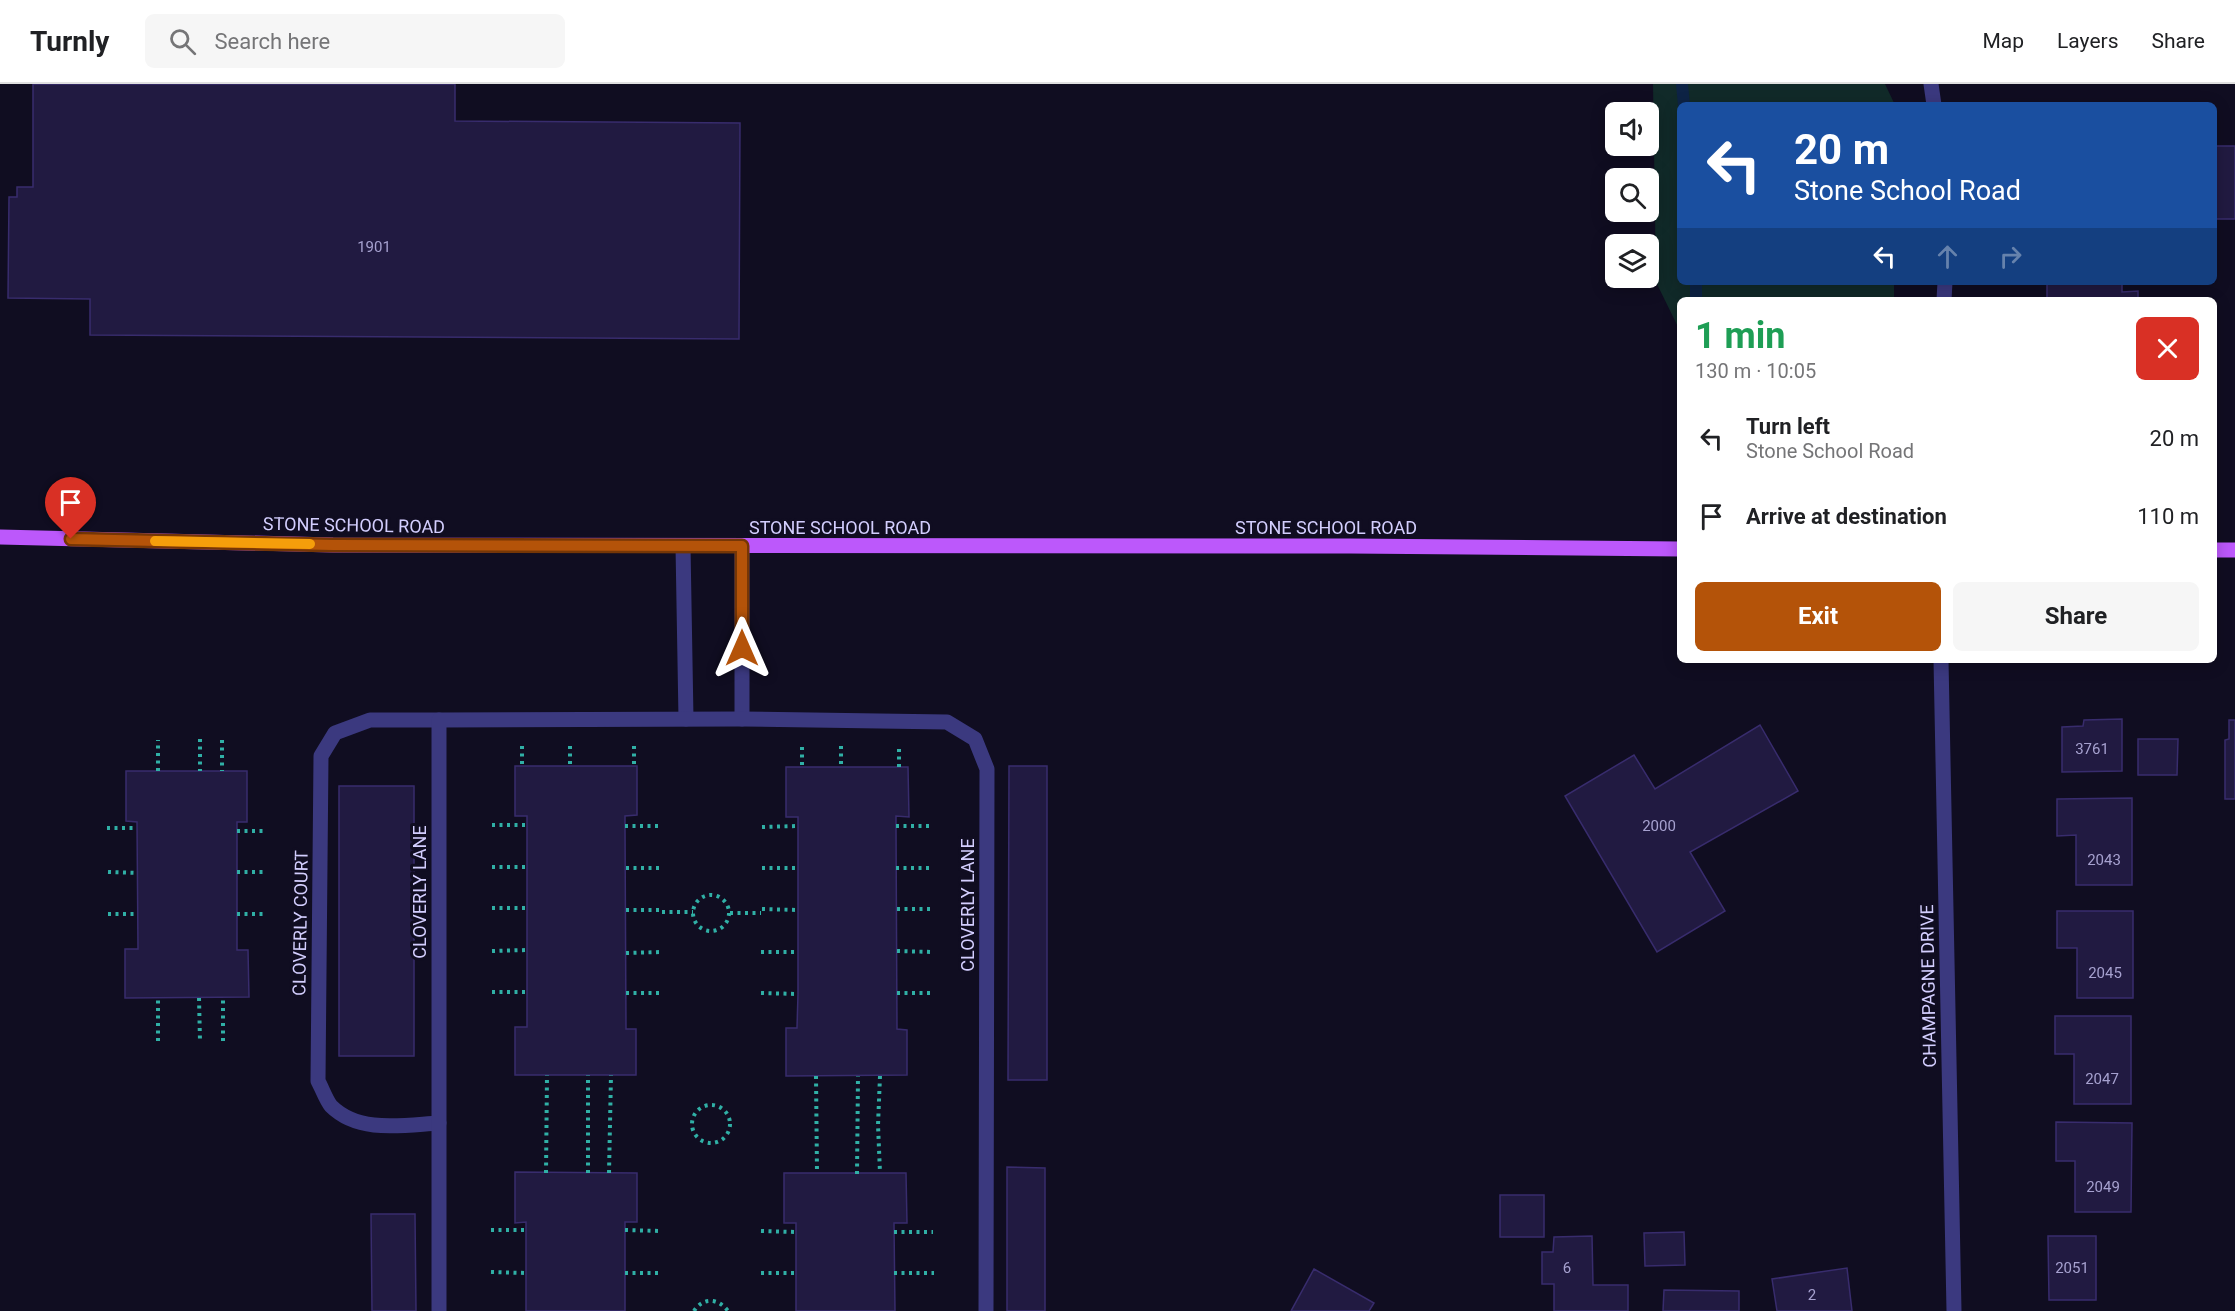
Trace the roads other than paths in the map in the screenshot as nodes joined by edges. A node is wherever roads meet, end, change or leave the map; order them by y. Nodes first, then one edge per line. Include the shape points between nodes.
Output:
1 (1931, 84) edge
2 (1934, 102) edge
3 (0, 537) edge
4 (683, 546) junction
5 (742, 546) junction
6 (1677, 549) edge
7 (2217, 550) edge
8 (2235, 550) edge
9 (1941, 663) edge
10 (686, 718) junction
11 (742, 718) junction
12 (439, 720) junction
13 (439, 1123) junction
14 (439, 1311) edge
15 (986, 1311) edge
16 (1954, 1311) edge

1 - 2 street
3 - 4 main road, STONE SCHOOL ROAD via 333,545
4 - 5 main road, STONE SCHOOL ROAD
4 - 10 street
5 - 6 main road, STONE SCHOOL ROAD
5 - 11 street
7 - 8 main road
9 - 16 street, CHAMPAGNE DRIVE
10 - 11 street, CLOVERLY LANE
10 - 12 street, CLOVERLY LANE
11 - 15 street, CLOVERLY LANE via 946,722 975,739 987,769
12 - 13 street, CLOVERLY LANE
12 - 13 street, CLOVERLY COURT via 370,720 336,733 321,756 318,1081 331,1105 355,1121 382,1127
13 - 14 street, CLOVERLY LANE

